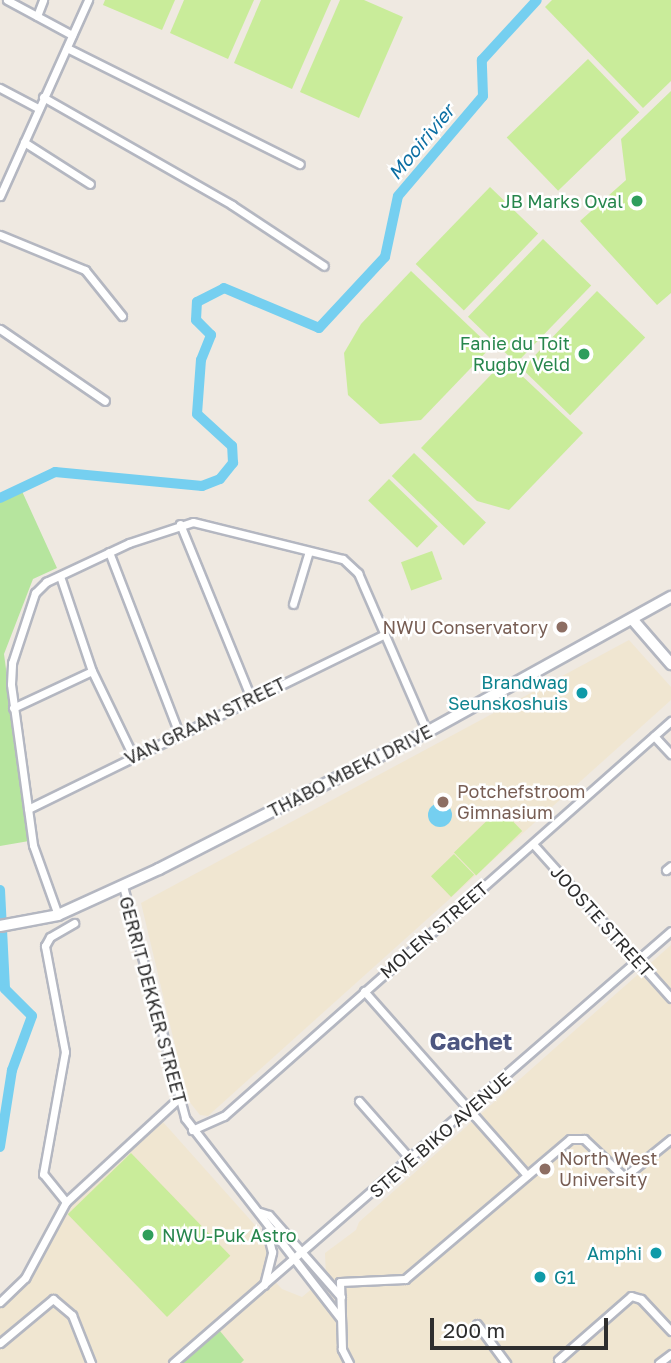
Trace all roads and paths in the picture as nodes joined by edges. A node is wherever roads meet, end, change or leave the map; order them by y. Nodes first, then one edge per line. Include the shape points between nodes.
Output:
1 (8, 0) edge
2 (43, 0) edge
3 (89, 0) edge
4 (37, 16) junction
5 (72, 35) junction
6 (67, 48) junction
7 (0, 88) edge
8 (43, 97) junction
9 (38, 108) junction
10 (24, 142) junction
11 (300, 164) dead end
12 (90, 184) dead end
13 (0, 196) edge
14 (0, 234) edge
15 (324, 266) dead end
16 (122, 316) dead end
17 (0, 329) edge
18 (105, 401) dead end
19 (180, 524) junction
20 (309, 551) junction
21 (109, 552) junction
22 (60, 576) junction
23 (671, 597) edge
24 (293, 604) dead end
25 (632, 619) junction
26 (383, 635) junction
27 (671, 664) edge
28 (92, 671) junction
29 (251, 698) junction
30 (13, 708) junction
31 (671, 721) edge
32 (427, 732) junction
33 (179, 733) junction
34 (654, 736) junction
35 (671, 754) edge
36 (133, 756) junction
37 (28, 809) junction
38 (533, 844) junction
39 (122, 886) junction
40 (58, 915) junction
41 (74, 923) dead end
42 (0, 926) edge
43 (671, 931) edge
44 (638, 961) junction
45 (364, 991) junction
46 (671, 998) edge
47 (178, 1098) junction
48 (359, 1101) dead end
49 (469, 1110) junction
50 (192, 1130) junction
51 (671, 1139) edge
52 (411, 1160) junction
53 (527, 1175) junction
54 (66, 1202) junction
55 (260, 1212) junction
56 (264, 1223) junction
57 (303, 1255) junction
58 (294, 1262) junction
59 (264, 1286) junction
60 (342, 1298) junction
61 (0, 1302) edge
62 (340, 1318) junction
63 (477, 1324) dead end
64 (671, 1331) edge
65 (0, 1343) edge
66 (671, 1354) edge
67 (558, 1360) dead end
68 (92, 1363) edge
69 (173, 1363) edge
70 (349, 1363) edge
71 (506, 1363) edge
72 (659, 1363) edge

1 - 4 street
2 - 4 street
3 - 5 street
4 - 5 street
5 - 6 street
6 - 8 street
6 - 11 street
7 - 9 street
8 - 9 street
8 - 15 street via 232,205
9 - 10 street
10 - 12 street
10 - 13 street
14 - 16 street via 85,270
17 - 18 street
19 - 20 street via 207,525
19 - 21 street
19 - 29 street
20 - 24 street
20 - 26 street via 343,559 358,573
21 - 22 street
21 - 33 street
22 - 28 street
22 - 30 street via 35,593 12,663
23 - 25 main road, THABO MBEKI DRIVE
25 - 27 main road
25 - 32 main road, THABO MBEKI DRIVE
26 - 29 street, VAN GRAAN STREET
26 - 32 street
28 - 30 street
28 - 36 street
29 - 33 street, VAN GRAAN STREET
30 - 37 street
31 - 34 street, MOLEN STREET
32 - 39 main road, THABO MBEKI DRIVE
33 - 36 street, VAN GRAAN STREET
34 - 35 street
34 - 38 street, MOLEN STREET
36 - 37 street, VAN GRAAN STREET
37 - 40 street via 33,845
38 - 44 street, JOOSTE STREET
38 - 45 street, MOLEN STREET
39 - 40 main road, THABO MBEKI DRIVE
39 - 47 street, GERRIT DEKKER STREET
40 - 42 main road, THABO MBEKI DRIVE
41 - 54 street via 50,937 45,946 65,1052 43,1174
43 - 44 street, STEVE BIKO AVENUE
44 - 46 street, JOOSTE STREET
44 - 49 street, STEVE BIKO AVENUE
45 - 49 street
45 - 50 street, MOLEN STREET via 224,1116
47 - 50 street, GERRIT DEKKER STREET
47 - 54 street
48 - 52 street
49 - 52 street, STEVE BIKO AVENUE
49 - 53 street
50 - 55 street, GERRIT DEKKER STREET
51 - 53 street via 634,1172 619,1176 584,1139 575,1138
52 - 57 street, STEVE BIKO AVENUE
53 - 60 street via 405,1279 340,1282
54 - 61 street via 26,1278
55 - 56 street, GERRIT DEKKER STREET
55 - 57 street, GERRIT DEKKER STREET via 269,1215
56 - 58 street, GERRIT DEKKER STREET
56 - 59 street via 272,1252
57 - 58 street, STEVE BIKO AVENUE
57 - 60 street, GERRIT DEKKER STREET
58 - 59 street, STEVE BIKO AVENUE
58 - 62 street, GERRIT DEKKER STREET
59 - 69 street, STEVE BIKO AVENUE
60 - 62 street
62 - 70 street via 342,1349
63 - 71 street
64 - 67 street via 641,1298 631,1296
65 - 68 street via 53,1299 72,1315
66 - 72 street

